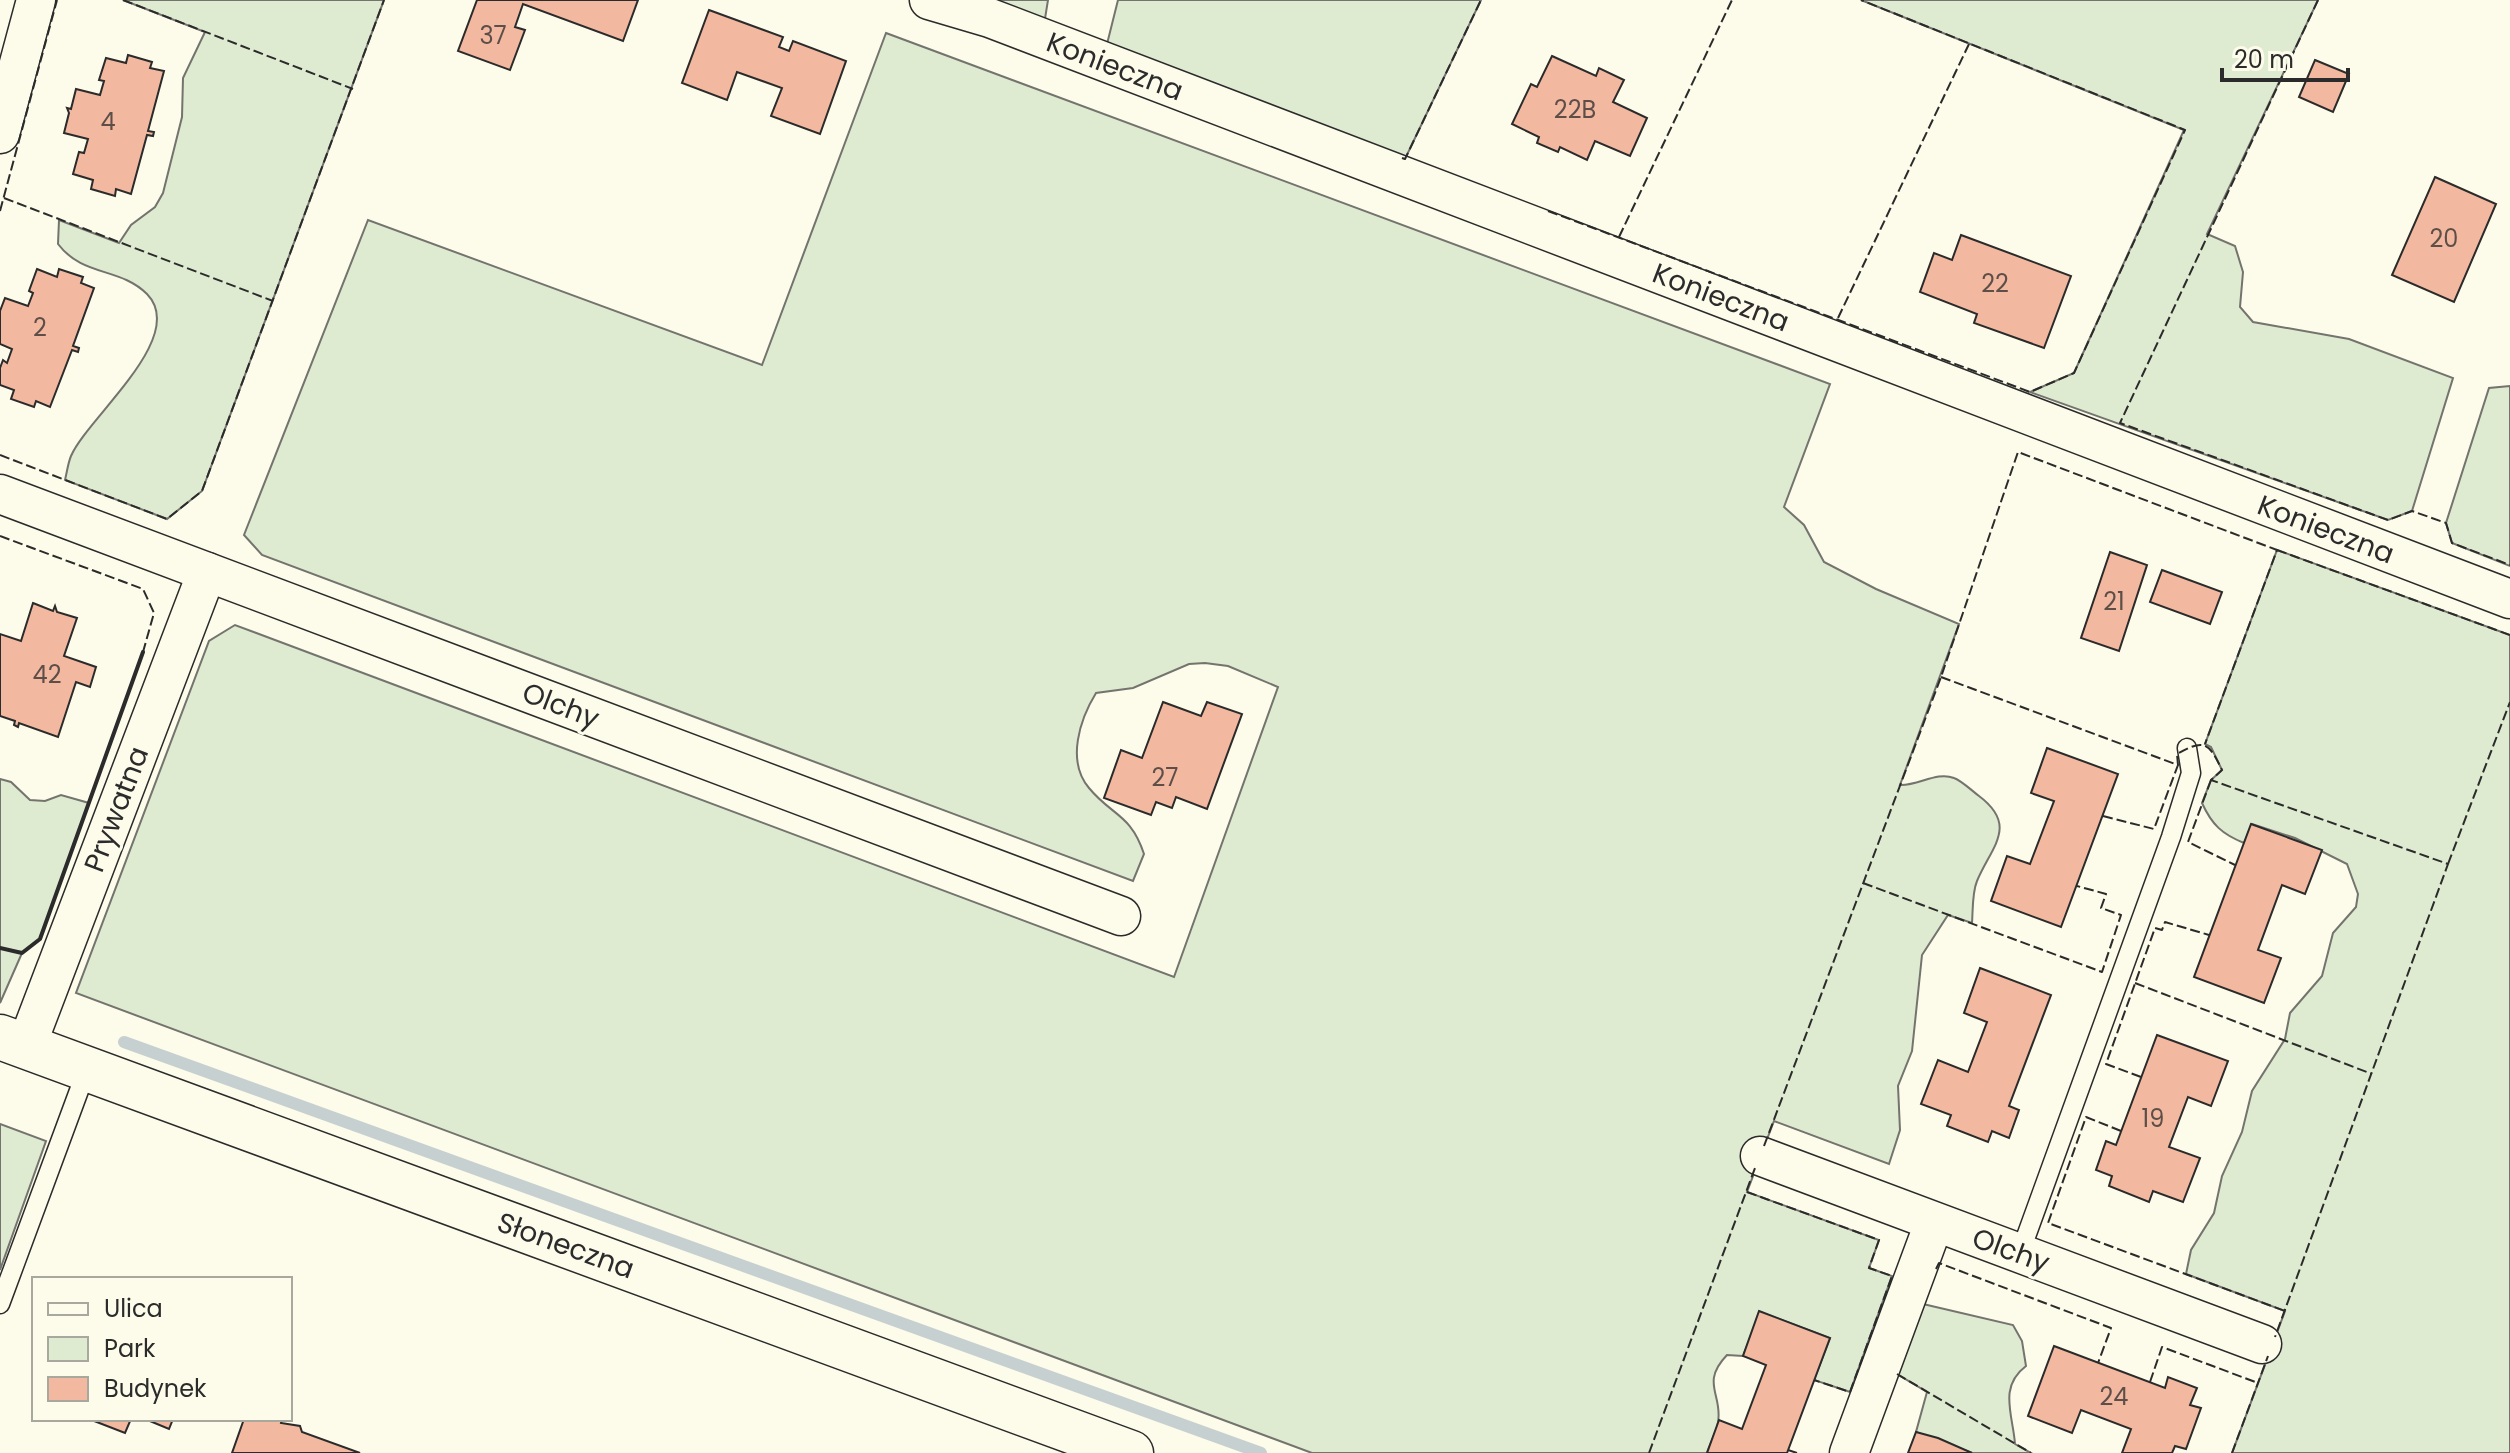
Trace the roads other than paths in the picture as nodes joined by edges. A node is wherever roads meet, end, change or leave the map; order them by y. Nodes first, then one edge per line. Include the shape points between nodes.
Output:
1 (36, 0) edge
2 (929, 0) edge
3 (0, 134) edge
4 (0, 494) edge
5 (207, 572) junction
6 (2510, 599) edge
7 (2187, 748) dead end
8 (1121, 916) dead end
9 (13, 1042) edge
10 (87, 1069) junction
11 (1760, 1156) dead end
12 (1934, 1223) junction
13 (2020, 1253) junction
14 (0, 1304) edge
15 (2262, 1344) dead end
16 (1131, 1453) edge
17 (1849, 1453) edge

1 - 3 street
2 - 6 street, Konieczna via 990,18
4 - 5 street, Olchy
5 - 8 street, Olchy
5 - 9 street, Prywatna
7 - 13 lane via 2191,773 2171,837
9 - 10 main road, Słoneczna
10 - 14 lane
10 - 16 main road, Słoneczna
11 - 12 street, Olchy
12 - 13 street, Olchy
12 - 17 street
13 - 15 street, Olchy

